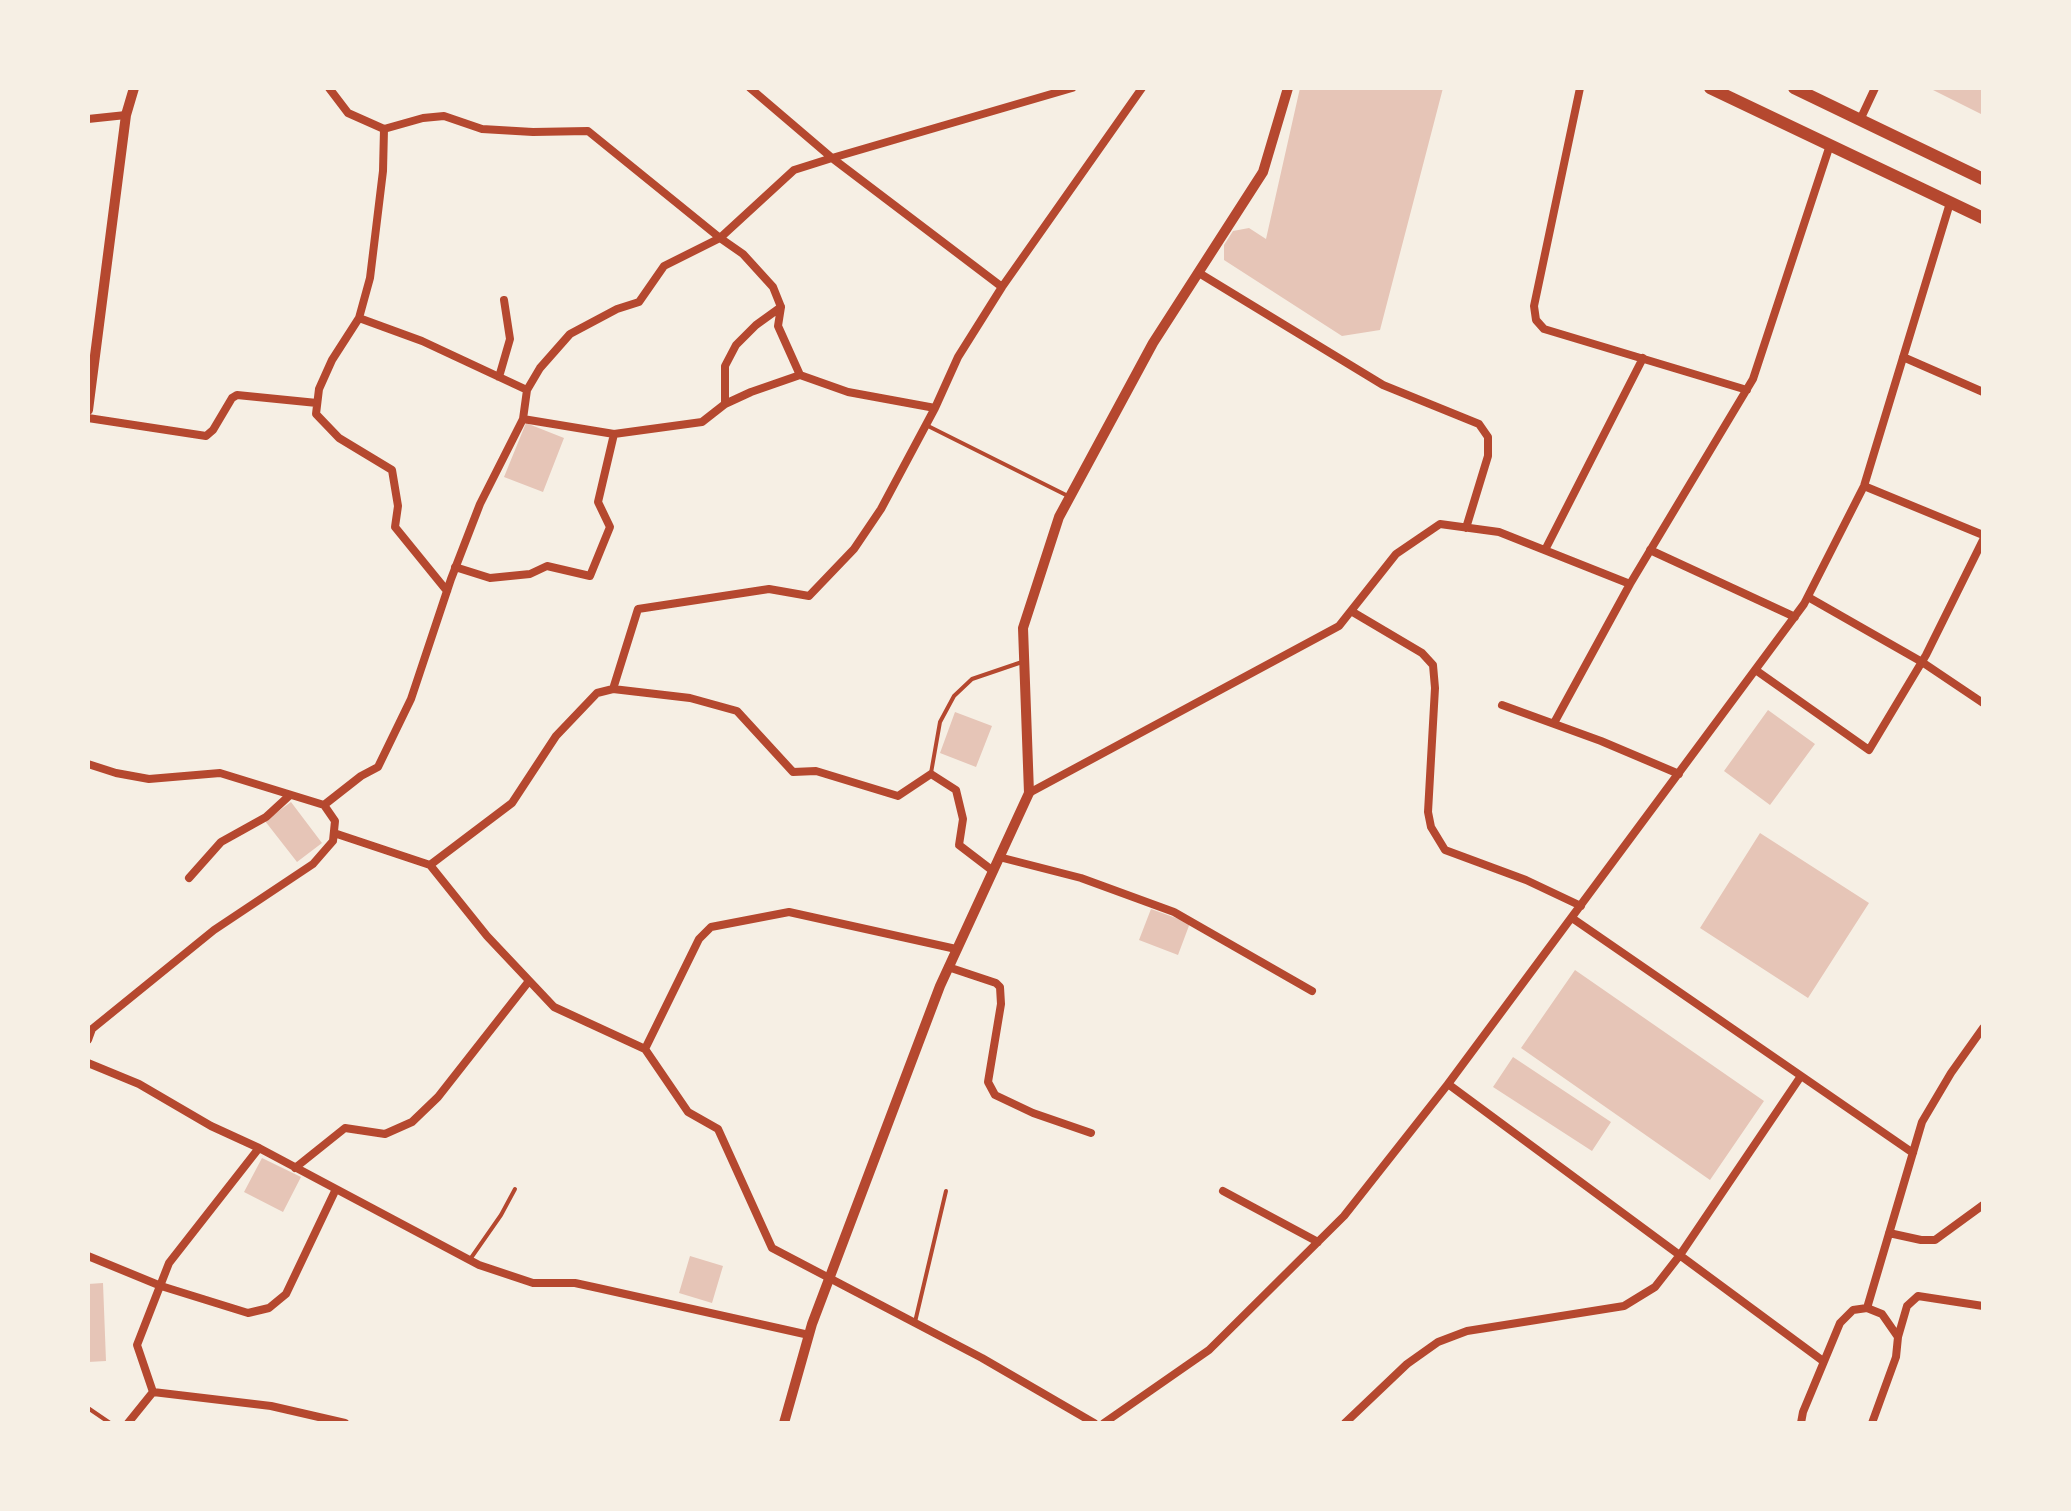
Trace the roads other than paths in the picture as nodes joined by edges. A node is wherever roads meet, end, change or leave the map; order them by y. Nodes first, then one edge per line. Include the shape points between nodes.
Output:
1 (134, 88) edge
2 (329, 88) edge
3 (750, 88) edge
4 (1072, 88) edge
5 (1142, 88) edge
6 (1288, 88) edge
7 (1580, 88) edge
8 (1710, 88) edge
9 (1794, 88) edge
10 (1875, 88) edge
11 (126, 115) junction
12 (88, 119) edge
13 (1860, 120) junction
14 (384, 129) junction
15 (1830, 145) junction
16 (832, 158) junction
17 (1983, 179) edge
18 (1950, 203) junction
19 (1983, 218) edge
20 (720, 238) junction
21 (1199, 273) junction
22 (1002, 287) junction
23 (504, 300) dead end
24 (781, 307) junction
25 (359, 318) junction
26 (1903, 357) junction
27 (1643, 358) junction
28 (800, 375) junction
29 (499, 377) junction
30 (527, 390) junction
31 (1747, 390) junction
32 (1983, 392) edge
33 (317, 403) junction
34 (725, 404) junction
35 (935, 408) junction
36 (88, 410) edge
37 (88, 418) edge
38 (523, 419) junction
39 (926, 425) junction
40 (614, 434) junction
41 (1864, 486) junction
42 (1070, 497) junction
43 (1466, 528) junction
44 (1983, 538) edge
45 (1545, 550) junction
46 (1650, 550) junction
47 (455, 567) junction
48 (1630, 584) junction
49 (447, 591) junction
50 (1808, 597) junction
51 (1351, 611) junction
52 (1795, 617) junction
53 (1025, 661) junction
54 (1922, 662) junction
55 (1757, 671) junction
56 (613, 689) junction
57 (1983, 703) edge
58 (1502, 705) dead end
59 (1554, 723) junction
60 (88, 764) edge
61 (931, 774) junction
62 (1679, 774) junction
63 (1029, 793) junction
64 (290, 795) junction
65 (324, 805) junction
66 (334, 833) junction
67 (999, 857) junction
68 (430, 865) junction
69 (993, 871) junction
70 (189, 878) dead end
71 (1581, 906) junction
72 (1572, 918) junction
73 (956, 949) junction
74 (948, 967) junction
75 (529, 981) junction
76 (1312, 991) dead end
77 (1983, 1028) edge
78 (88, 1040) edge
79 (645, 1049) junction
80 (88, 1063) edge
81 (1801, 1076) junction
82 (1448, 1084) junction
83 (1091, 1133) dead end
84 (259, 1148) junction
85 (1913, 1153) junction
86 (295, 1168) junction
87 (336, 1189) junction
88 (515, 1189) dead end
89 (946, 1191) dead end
90 (1223, 1191) dead end
91 (1983, 1205) edge
92 (1889, 1233) junction
93 (1318, 1242) junction
94 (1680, 1255) junction
95 (88, 1256) edge
96 (469, 1260) junction
97 (830, 1276) junction
98 (161, 1286) junction
99 (1983, 1306) edge
100 (1867, 1308) junction
101 (915, 1322) junction
102 (809, 1335) junction
103 (1898, 1337) junction
104 (1823, 1361) junction
105 (153, 1392) junction
106 (88, 1408) edge
107 (110, 1423) edge
108 (128, 1423) edge
109 (345, 1423) edge
110 (784, 1423) edge
111 (1094, 1423) edge
112 (1104, 1423) edge
113 (1345, 1423) edge
114 (1801, 1423) edge
115 (1872, 1423) edge

1 - 11 street
2 - 14 street via 348,113
3 - 16 street
4 - 16 street
5 - 22 street
6 - 21 street via 1263,172
7 - 27 street via 1534,306 1536,320 1544,329
8 - 15 highway
9 - 13 highway
10 - 13 street
11 - 12 street
11 - 36 street
13 - 17 highway
14 - 20 street via 444,116 482,129 588,131
14 - 25 street via 370,278
15 - 18 highway
15 - 31 street
16 - 20 street via 794,170
16 - 22 street
18 - 19 highway
18 - 26 street
20 - 24 street via 773,287
20 - 30 street via 664,266 639,302 570,334
21 - 42 street via 1153,343
21 - 43 street via 1383,385 1479,424 1488,437 1488,456
22 - 35 street via 958,357
23 - 29 street via 510,339
24 - 28 street via 778,326
24 - 34 street via 736,345 725,366
25 - 29 street
25 - 33 street via 332,360
26 - 32 street
26 - 41 street
27 - 31 street
27 - 45 street
28 - 34 street
28 - 35 street via 848,392
29 - 30 street
30 - 38 street
31 - 46 street
33 - 37 street via 237,395 206,436
33 - 49 street via 316,414 339,438 392,470 398,506 395,527
34 - 40 street via 702,422
35 - 39 street
38 - 40 street
38 - 47 street
39 - 42 lane
39 - 56 street via 854,549 809,596 769,589 638,609
40 - 47 street via 598,502 610,527 590,576 547,566 530,574 490,578
41 - 44 street
41 - 50 street
42 - 53 street via 1023,628
43 - 45 street via 1499,532
43 - 51 street via 1440,524 1396,554
44 - 54 street
45 - 48 street
46 - 48 street
46 - 52 street
47 - 49 street
48 - 59 street
49 - 65 street via 411,699 378,767
50 - 52 street
50 - 54 street
51 - 63 street via 1339,626
51 - 71 street via 1433,665 1428,812 1445,850
52 - 55 street
53 - 61 lane via 972,679 954,696 940,722
53 - 63 street
54 - 55 street via 1869,750
54 - 57 street
55 - 62 street
56 - 61 street via 690,698 737,711 793,772 816,771 898,796
56 - 68 street via 597,693 556,736 512,803
58 - 59 street
59 - 62 street
60 - 64 street via 149,779 220,773
61 - 69 street via 956,790 963,819 959,845
62 - 71 street
63 - 67 street
64 - 65 street
64 - 70 street via 266,817 221,842
65 - 66 street via 335,821
66 - 68 street
66 - 78 street via 313,864 214,930 92,1029
67 - 69 street
67 - 76 street via 1081,878 1174,912
68 - 75 street
69 - 73 street
71 - 72 street
72 - 81 street
72 - 82 street
73 - 74 street
73 - 79 street via 789,912 711,927 699,939
74 - 83 street via 1000,987 988,1082 995,1095
74 - 97 street
75 - 79 street via 554,1007
75 - 86 street via 438,1097 412,1122 385,1134 345,1128
77 - 85 street via 1922,1122
79 - 97 street via 688,1112 718,1129 772,1248
80 - 84 street
81 - 85 street
81 - 94 street
82 - 93 street
82 - 94 street
84 - 86 street
84 - 98 street via 169,1263
85 - 92 street
86 - 87 street
87 - 96 street
87 - 98 street via 286,1294 269,1308 248,1313
88 - 96 lane
89 - 101 lane
90 - 93 street
91 - 92 street via 1935,1240
92 - 100 street
93 - 112 street via 1209,1350
94 - 104 street
94 - 113 street via 1655,1287 1624,1306 1467,1331 1438,1342
95 - 98 street
96 - 102 street via 533,1283 575,1283
97 - 101 street
97 - 102 street
98 - 105 street via 137,1345
99 - 103 street via 1918,1296 1907,1306
100 - 103 street via 1882,1314
100 - 104 street via 1853,1310 1840,1323
101 - 111 street
102 - 110 street
103 - 115 street
104 - 114 street
105 - 108 street
105 - 109 street via 271,1406
106 - 107 lane

